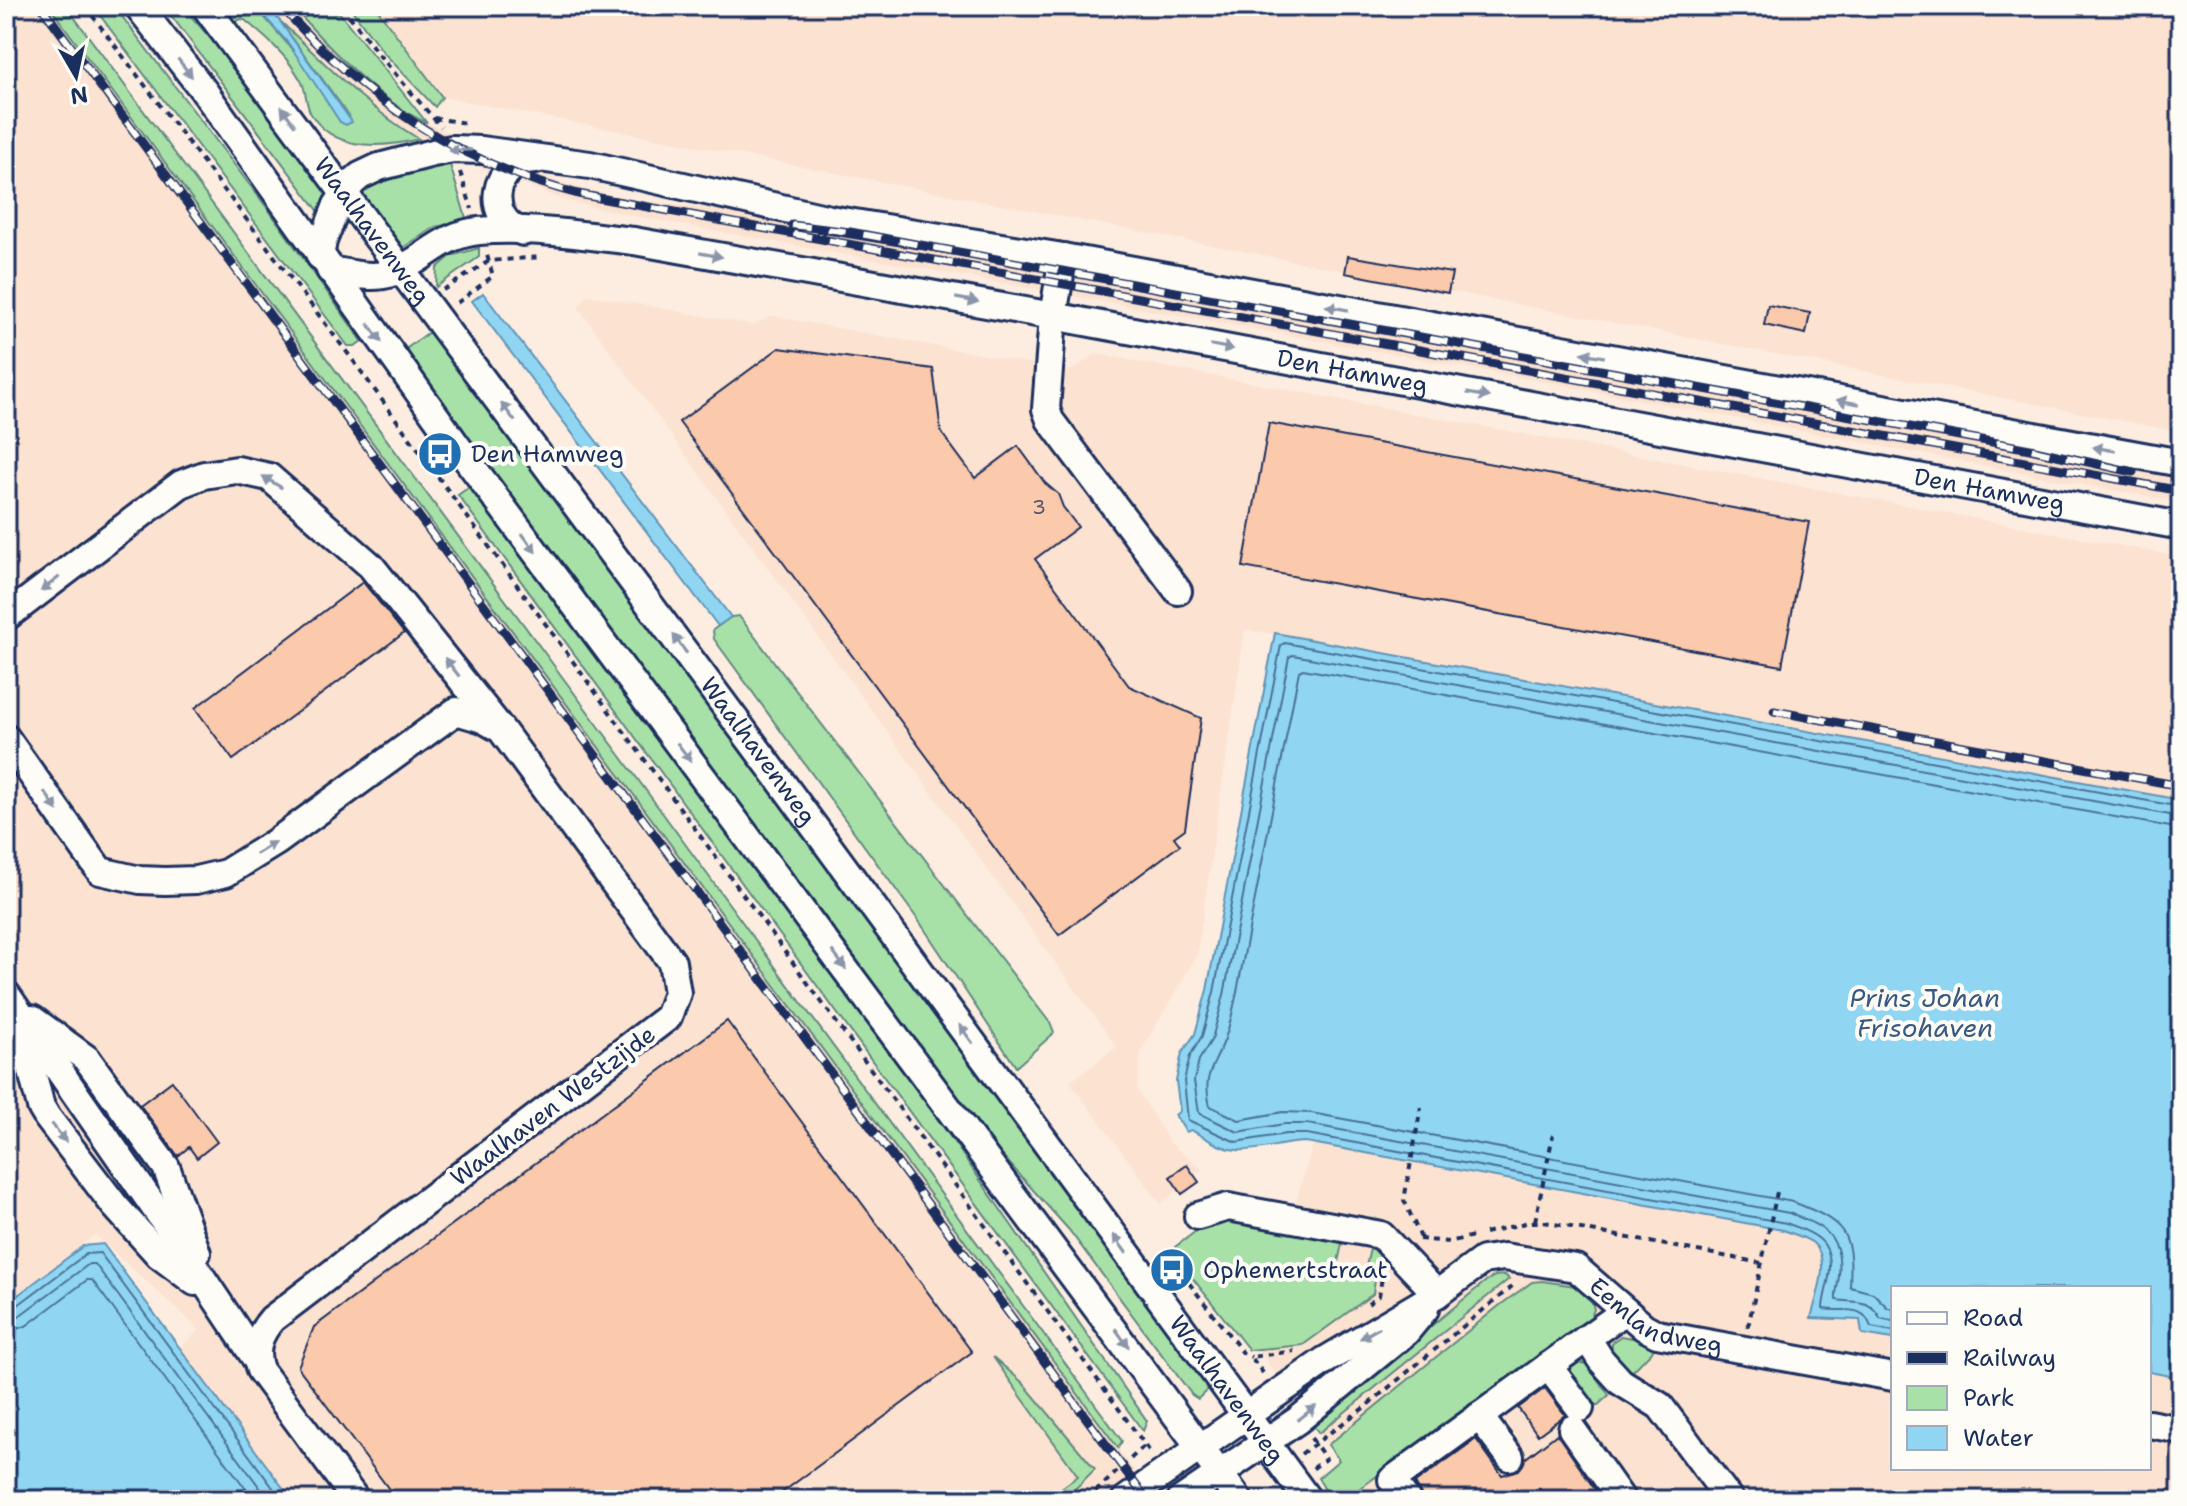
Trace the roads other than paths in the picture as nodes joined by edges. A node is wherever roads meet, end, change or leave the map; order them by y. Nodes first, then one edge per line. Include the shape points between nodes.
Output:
1 (138, 6) edge
2 (205, 6) edge
3 (311, 148) junction
4 (566, 162) junction
5 (379, 167) junction
6 (345, 191) junction
7 (523, 232) junction
8 (1063, 257) junction
9 (325, 263) junction
10 (401, 268) junction
11 (1053, 316) junction
12 (2181, 463) edge
13 (2181, 526) edge
14 (1178, 591) dead end
15 (6, 617) edge
16 (500, 728) junction
17 (6, 738) edge
18 (11, 1000) edge
19 (1198, 1216) dead end
20 (211, 1294) junction
21 (1437, 1294) junction
22 (1625, 1311) junction
23 (1587, 1338) junction
24 (256, 1359) junction
25 (1548, 1366) junction
26 (1891, 1377) edge
27 (1245, 1416) junction
28 (1479, 1416) junction
29 (2151, 1424) edge
30 (2181, 1430) edge
31 (1265, 1442) junction
32 (1201, 1446) junction
33 (1510, 1457) dead end
34 (1219, 1473) junction
35 (356, 1500) edge
36 (1125, 1500) edge
37 (1181, 1500) edge
38 (1239, 1500) edge
39 (1308, 1500) edge
40 (1407, 1500) edge
41 (1622, 1500) edge
42 (1730, 1500) edge

1 -> 9 street
3 -> 2 street, Waalhavenweg
3 - 5 street via 344,163
3 - 6 street, Waalhavenweg
4 -> 5 street via 452,149
4 - 7 street via 518,162 500,180 500,211
4 - 8 street via 830,219
5 - 6 street
6 - 9 street via 327,228
6 - 10 street, Waalhavenweg
7 - 10 street, Den Hamweg via 479,231 448,238
7 -> 11 street, Den Hamweg via 634,241
8 - 11 street
12 -> 8 street
9 - 10 street, Den Hamweg via 365,276
9 -> 32 street
27 -> 10 street, Waalhavenweg
11 -> 13 street, Den Hamweg
11 - 14 street via 1045,394 1050,420
16 -> 15 street, Waalhaven Westzijde via 371,566 269,477 237,470 181,484
17 -> 16 street via 100,871 140,880 196,880 226,873 276,842 456,711
16 - 24 street, Waalhaven Westzijde via 672,962 677,993 668,1017 272,1319 263,1329
18 - 20 street
18 -> 20 street via 47,1117 159,1255
19 - 21 street via 1228,1207 1381,1235
20 - 24 street
21 - 22 street, Eemlandweg via 1483,1260 1504,1257 1576,1268
21 -> 27 street, Eemlandweg via 1342,1349
31 -> 21 street, Eemlandweg via 1406,1332
22 - 23 street
22 - 26 street, Eemlandweg via 1657,1334
23 - 25 street
23 - 42 street via 1621,1382 1660,1406
24 - 35 street
25 - 28 street
25 - 41 street
27 - 31 street, Waalhavenweg
27 - 32 street, Eemlandweg
28 - 33 street
28 - 40 street via 1392,1480
29 - 30 street
31 - 34 street, Eemlandweg
31 - 39 street, Waalhavenweg
32 - 34 street
32 - 36 street
34 - 37 street
34 - 38 street

